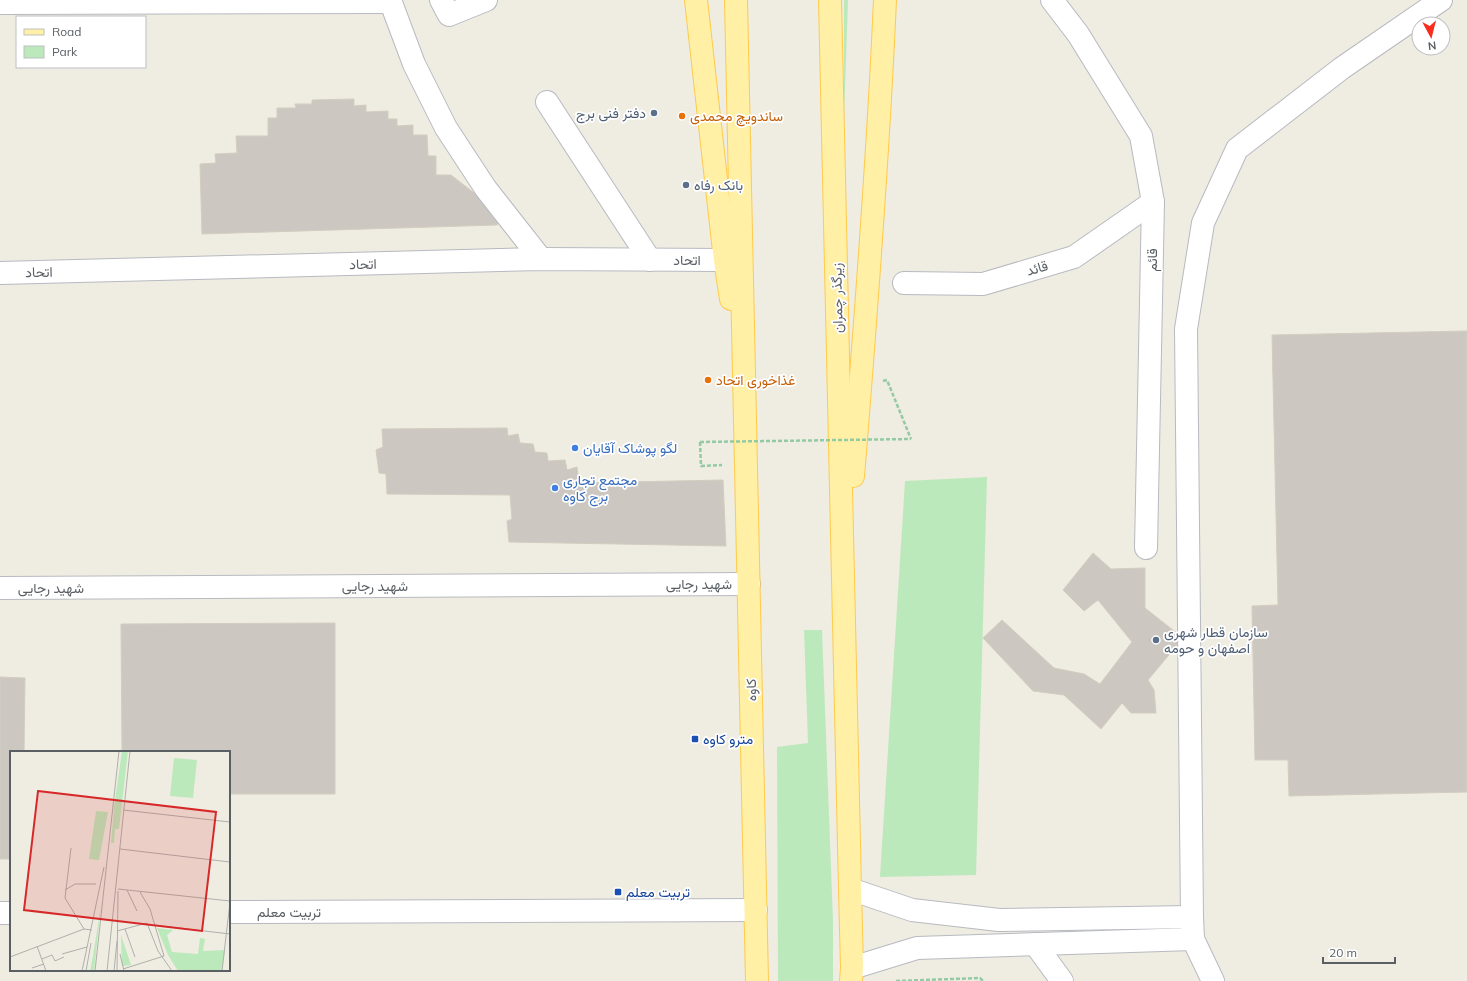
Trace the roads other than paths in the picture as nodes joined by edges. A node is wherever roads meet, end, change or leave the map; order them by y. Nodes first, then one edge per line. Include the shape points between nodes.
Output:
1 (486, 0) edge
2 (696, 0) edge
3 (736, 0) edge
4 (830, 0) edge
5 (885, 0) edge
6 (1052, 0) edge
7 (1441, 0) edge
8 (390, 1) edge
9 (0, 3) edge
10 (445, 8) edge
11 (547, 102) dead end
12 (1153, 202) junction
13 (542, 259) junction
14 (650, 260) junction
15 (725, 260) junction
16 (0, 273) edge
17 (904, 283) dead end
18 (745, 398) junction
19 (1146, 548) dead end
20 (749, 584) junction
21 (0, 588) edge
22 (844, 597) junction
23 (850, 889) junction
24 (756, 910) junction
25 (230, 912) edge
26 (1192, 917) junction
27 (1193, 939) junction
28 (1035, 944) junction
29 (851, 974) edge
30 (757, 981) edge
31 (1062, 981) edge
32 (1213, 981) edge

1 - 10 street
2 - 15 main road
3 - 18 main road
4 - 22 main road, زیرگذر چمران
5 - 22 main road via 869,280
6 - 12 street, قائم via 1078,34 1141,136
7 - 26 street via 1342,68 1237,149 1203,223 1186,329
8 - 9 street
8 - 13 street via 414,64 446,128 486,189
11 - 14 street
12 - 17 street, قائد via 1074,257 983,284
12 - 19 street, قائم
13 - 14 street, اتحاد
13 - 16 street, اتحاد
14 - 15 street, اتحاد
15 - 18 main road
18 - 20 main road, کاوه
20 - 21 street, شهید رجایی
20 - 24 main road, کاوه
22 - 23 main road
23 - 26 street via 912,910 999,920
23 - 29 main road
24 - 25 street, تربیت معلم
24 - 30 main road, کاوه
26 - 27 street
27 - 28 street
27 - 32 street
28 - 29 street via 917,948
28 - 31 street

